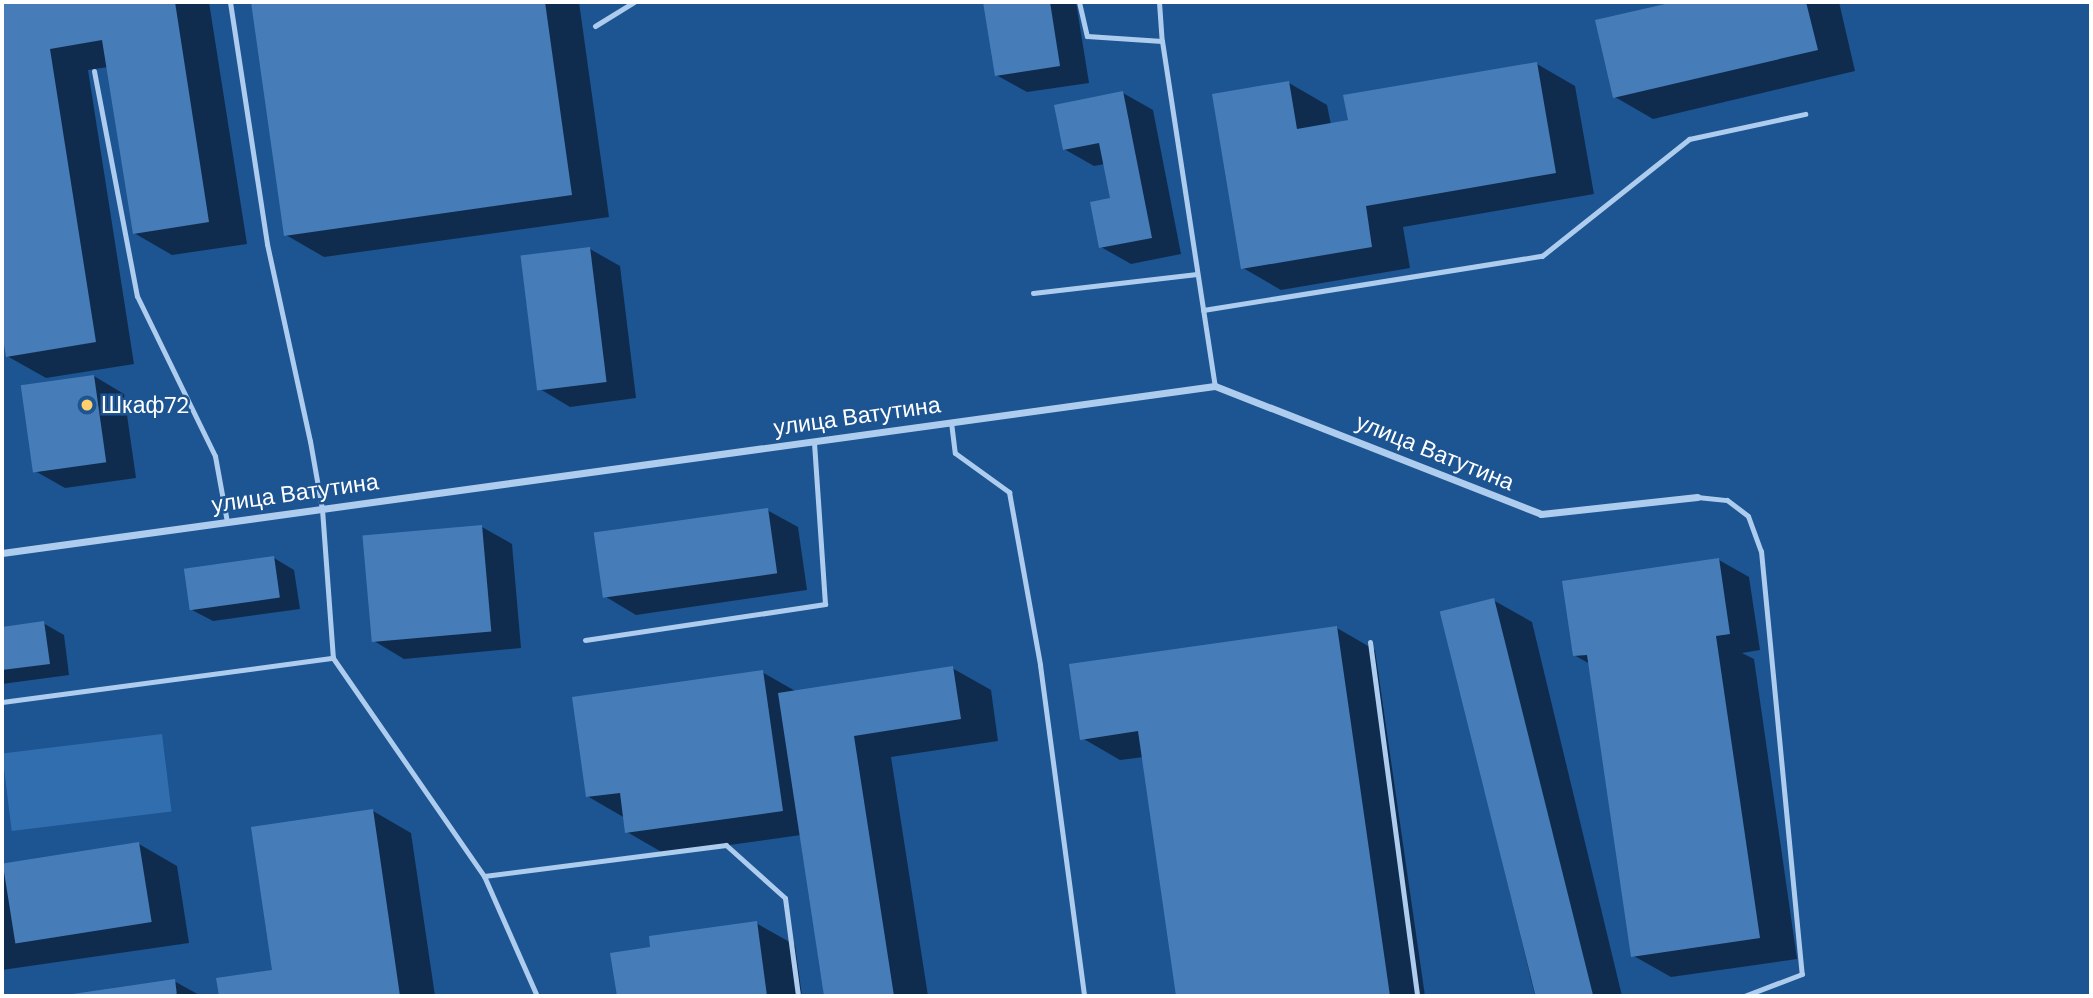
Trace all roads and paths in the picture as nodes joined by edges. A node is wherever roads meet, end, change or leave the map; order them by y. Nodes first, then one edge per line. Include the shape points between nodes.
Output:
1 (230, 2) edge
2 (634, 2) edge
3 (1079, 2) edge
4 (1159, 2) edge
5 (595, 26) dead end
6 (1162, 41) junction
7 (94, 71) dead end
8 (1805, 114) dead end
9 (1197, 274) junction
10 (1033, 293) dead end
11 (1203, 310) junction
12 (1215, 386) junction
13 (951, 422) junction
14 (814, 441) junction
15 (1697, 497) joint
16 (321, 509) junction
17 (227, 522) junction
18 (2, 553) edge
19 (585, 640) dead end
20 (1370, 642) dead end
21 (333, 658) junction
22 (2, 702) edge
23 (484, 876) junction
24 (537, 996) edge
25 (798, 996) edge
26 (1084, 996) edge
27 (1417, 996) edge
28 (1744, 996) edge

1 - 16 lane via 267,244
2 - 5 lane
3 - 6 lane via 1087,36
4 - 6 lane
6 - 9 lane
7 - 17 lane via 137,296 215,456
8 - 11 lane via 1689,139 1542,256
9 - 10 lane
9 - 11 lane
11 - 12 lane
12 - 13 street, улица Ватутина
12 - 15 street, улица Ватутина via 1541,514
13 - 14 street, улица Ватутина
13 - 26 lane via 955,453 1009,492 1040,665
14 - 16 street, улица Ватутина
14 - 19 lane via 825,604
15 - 28 lane via 1727,500 1748,516 1761,551 1802,974
16 - 17 street, улица Ватутина
16 - 21 lane
17 - 18 street, улица Ватутина
20 - 27 lane
21 - 22 lane
21 - 23 lane
23 - 24 lane
23 - 25 lane via 726,845 785,898

